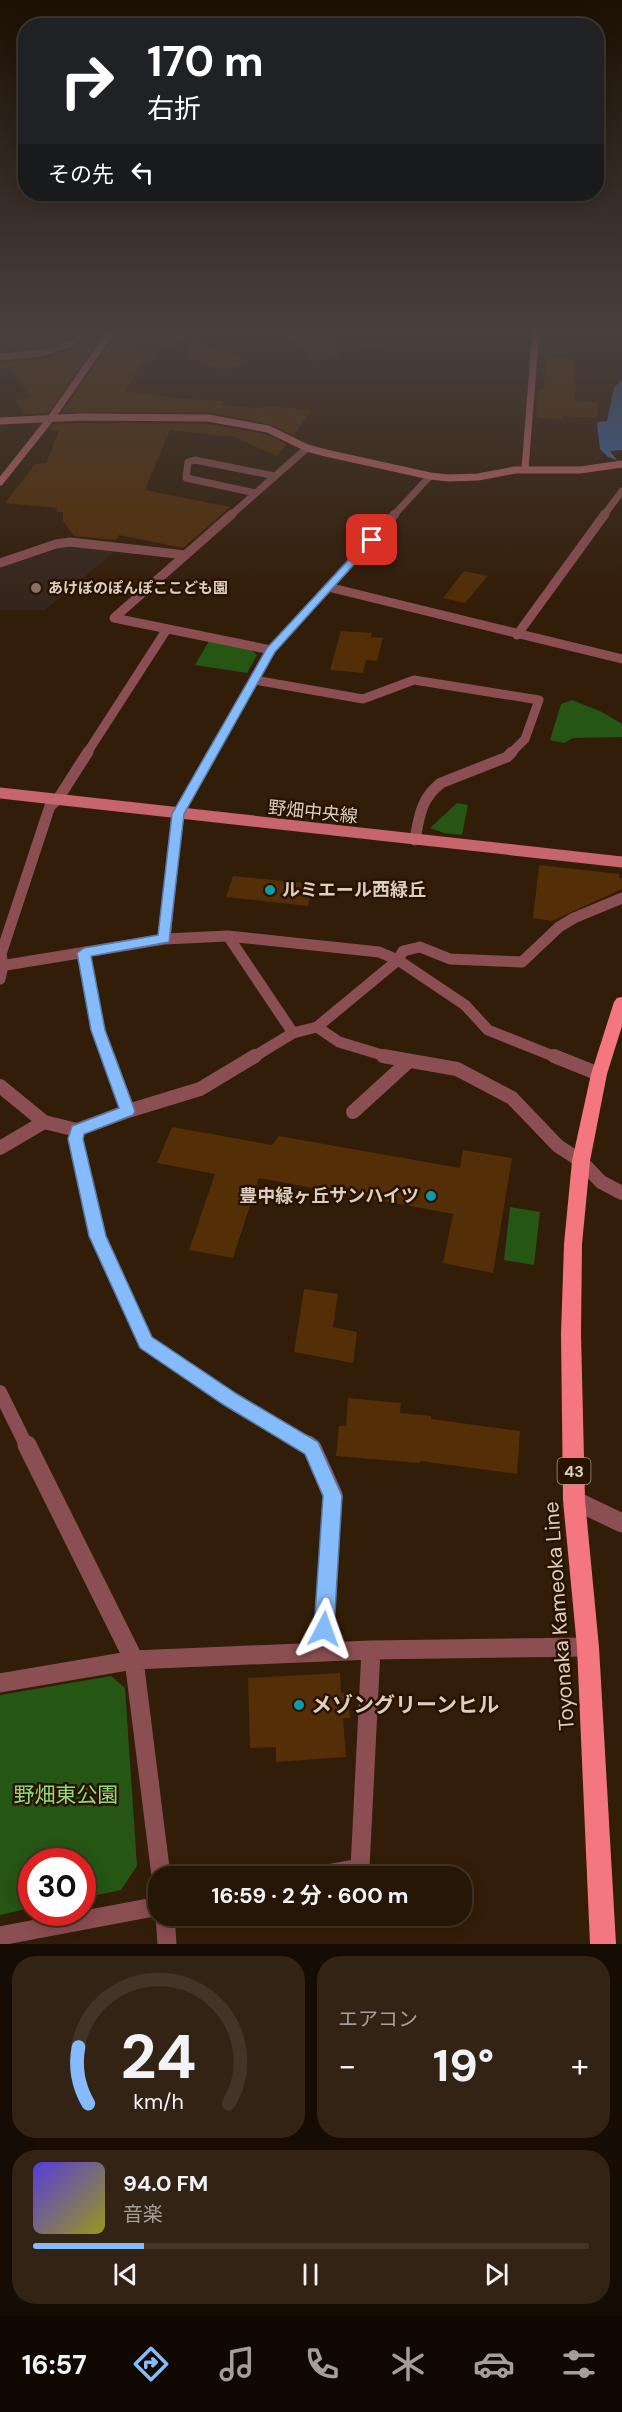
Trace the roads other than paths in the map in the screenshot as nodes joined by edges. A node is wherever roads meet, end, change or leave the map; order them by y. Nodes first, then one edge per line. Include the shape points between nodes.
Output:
1 (29, 420) edge
2 (50, 420) edge
3 (217, 420) edge
4 (529, 420) edge
5 (0, 422) edge
6 (307, 448) junction
7 (622, 464) edge
8 (525, 469) junction
9 (275, 476) junction
10 (430, 476) junction
11 (0, 482) edge
12 (622, 491) edge
13 (256, 493) junction
14 (186, 555) junction
15 (0, 563) edge
16 (328, 587) junction
17 (167, 629) junction
18 (517, 635) junction
19 (271, 650) junction
20 (622, 659) edge
21 (254, 680) junction
22 (0, 793) edge
23 (58, 799) junction
24 (178, 814) junction
25 (415, 840) junction
26 (622, 862) edge
27 (622, 898) edge
28 (228, 936) junction
29 (165, 939) junction
30 (84, 953) junction
31 (398, 960) junction
32 (1, 971) edge
33 (622, 1002) edge
34 (317, 1027) junction
35 (293, 1033) junction
36 (409, 1061) junction
37 (599, 1074) junction
38 (2, 1092) edge
39 (128, 1111) junction
40 (353, 1112) dead end
41 (44, 1122) junction
42 (77, 1130) junction
43 (0, 1148) edge
44 (581, 1161) junction
45 (622, 1193) edge
46 (0, 1392) edge
47 (574, 1500) junction
48 (622, 1523) edge
49 (588, 1647) junction
50 (371, 1650) junction
51 (322, 1652) junction
52 (134, 1660) junction
53 (0, 1683) edge
54 (159, 1866) edge
55 (360, 1866) edge
56 (148, 1908) edge
57 (166, 1926) edge
58 (0, 1936) edge
59 (167, 1944) edge
60 (603, 1944) edge

1 - 5 street
2 - 11 street
3 - 6 street via 268,429
4 - 8 street
6 - 9 street
6 - 10 street
7 - 8 street via 580,470
8 - 10 street via 467,478
9 - 13 street
9 - 13 street via 195,460 188,462 186,478
10 - 16 street
12 - 18 street
13 - 14 street
14 - 15 street via 70,542
14 - 17 street via 114,618
16 - 18 street
16 - 19 street
17 - 19 street
17 - 23 street
18 - 20 street
19 - 21 street
21 - 24 street
21 - 25 street via 363,699 414,680 539,700 525,739 507,757 432,789 421,805
22 - 23 street, 野畑中央線
23 - 24 street, 野畑中央線
23 - 32 street via 50,806 15,907 1,954
24 - 25 street, 野畑中央線
24 - 29 street
25 - 26 street, 野畑中央線
27 - 31 street via 559,927 522,962 450,959 420,947 403,951
28 - 29 street
28 - 31 street via 379,952
28 - 35 street
29 - 30 street
30 - 32 street
30 - 39 street via 98,1030
31 - 34 street
31 - 37 street via 465,1005 488,1030
33 - 37 main road, Toyonaka Kameoka Line / 43
34 - 35 street
34 - 36 street via 339,1042
35 - 39 street via 200,1089
36 - 40 street
36 - 44 street via 457,1069 512,1098 558,1146
37 - 44 main road, Toyonaka Kameoka Line / 43
38 - 41 street
39 - 42 street
41 - 42 street
41 - 43 street
42 - 51 street via 75,1139 97,1236 146,1342 231,1400 312,1448 333,1496
44 - 45 street via 601,1182
44 - 47 main road, Toyonaka Kameoka Line / 43 via 573,1244 571,1334
46 - 52 street
47 - 48 street
47 - 49 main road, Toyonaka Kameoka Line / 43
49 - 50 street
49 - 60 main road, Toyonaka Kameoka Line / 43
50 - 51 street
50 - 55 street
51 - 52 street
52 - 53 street
52 - 54 street
56 - 58 street
57 - 59 street

